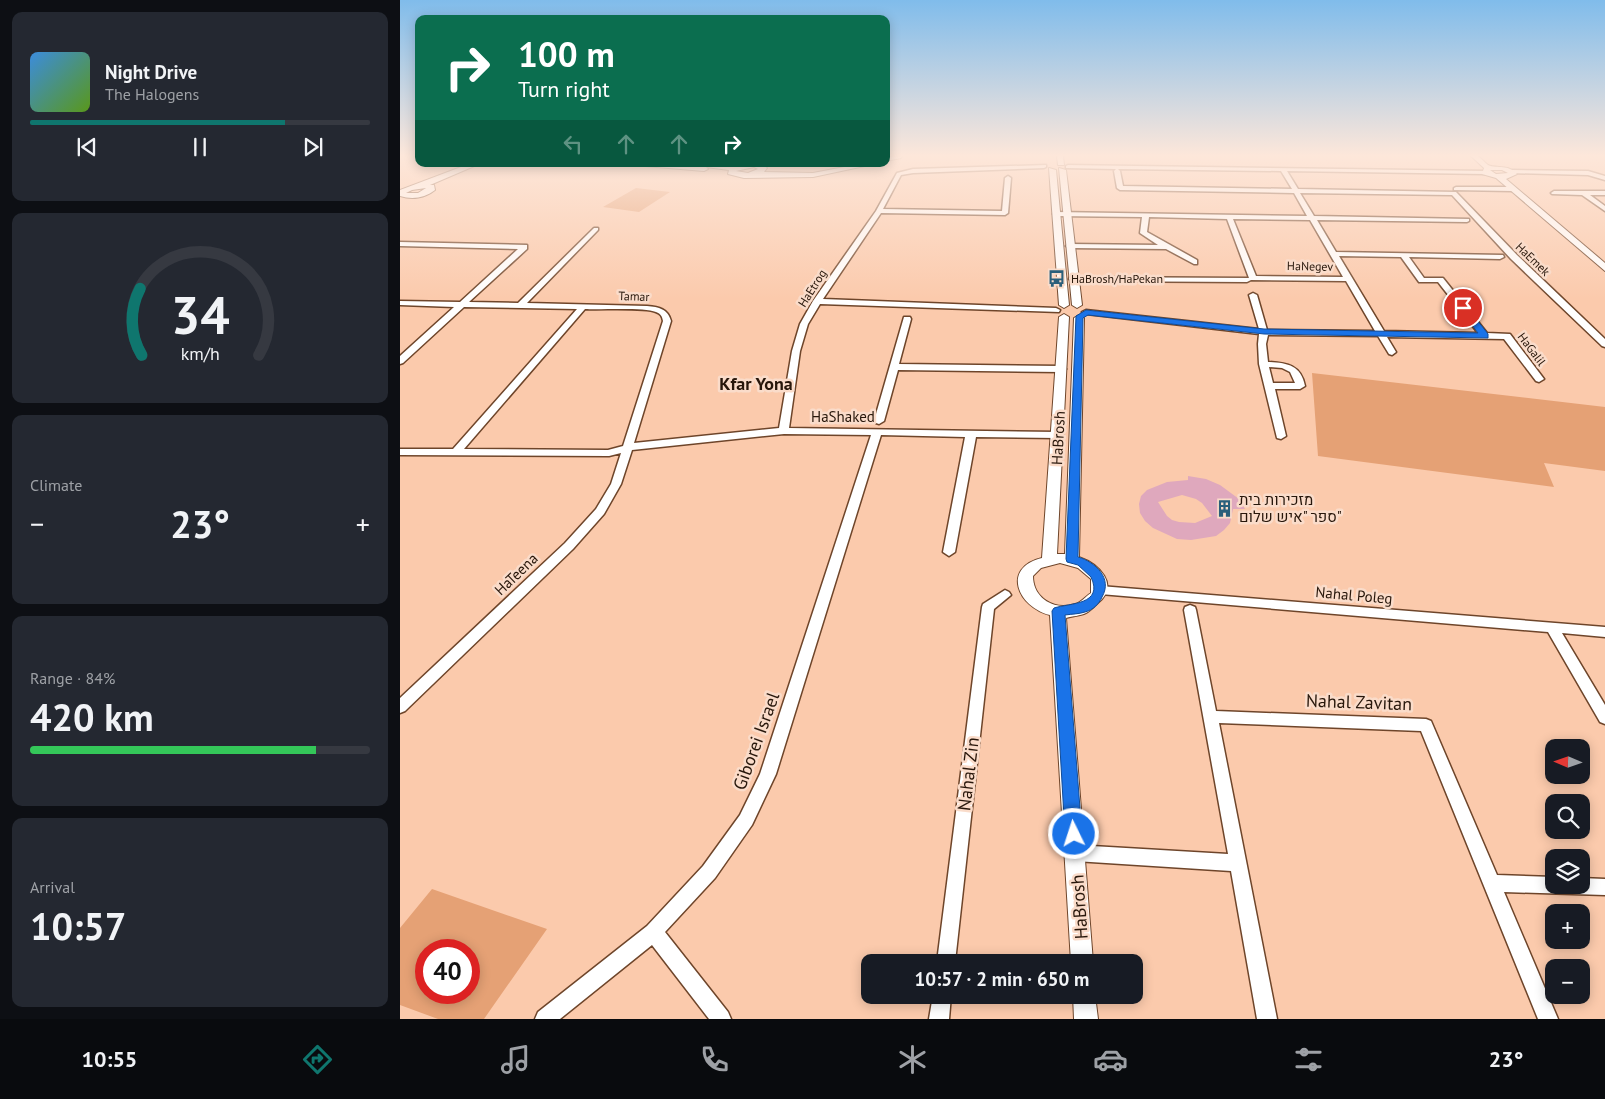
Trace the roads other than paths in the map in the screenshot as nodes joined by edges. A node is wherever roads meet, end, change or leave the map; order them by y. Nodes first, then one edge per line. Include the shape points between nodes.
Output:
1 (883, 204) edge
2 (1006, 204) edge
3 (1054, 204) edge
4 (1065, 204) edge
5 (1303, 204) edge
6 (1464, 204) edge
7 (1530, 204) edge
8 (1545, 204) edge
9 (879, 210) junction
10 (1056, 214) junction
11 (1066, 214) junction
12 (1146, 215) junction
13 (1229, 216) junction
14 (1311, 218) junction
15 (1467, 220) dead end
16 (596, 230) dead end
17 (400, 244) edge
18 (1070, 246) junction
19 (1168, 247) junction
20 (1333, 254) junction
21 (1403, 255) junction
22 (1605, 256) edge
23 (1500, 257) dead end
24 (1194, 262) dead end
25 (1605, 268) edge
26 (1074, 279) junction
27 (1348, 279) junction
28 (1247, 280) dead end
29 (1254, 295) dead end
30 (817, 301) junction
31 (400, 303) edge
32 (462, 304) junction
33 (521, 305) junction
34 (910, 305) junction
35 (583, 307) junction
36 (1061, 311) junction
37 (1080, 312) junction
38 (1264, 332) junction
39 (1381, 334) junction
40 (1485, 336) junction
41 (1605, 344) edge
42 (1392, 352) dead end
43 (400, 361) edge
44 (1264, 364) junction
45 (894, 367) junction
46 (1061, 369) junction
47 (1539, 379) dead end
48 (1269, 386) junction
49 (878, 427) junction
50 (784, 431) junction
51 (970, 434) junction
52 (1058, 435) junction
53 (1281, 436) dead end
54 (629, 447) junction
55 (400, 452) edge
56 (456, 452) junction
57 (949, 552) dead end
58 (1049, 559) junction
59 (1072, 559) junction
60 (1100, 590) junction
61 (1005, 595) dead end
62 (1190, 610) dead end
63 (1058, 611) junction
64 (1552, 628) junction
65 (1605, 632) edge
66 (400, 707) edge
67 (1210, 717) junction
68 (1605, 718) edge
69 (1075, 853) junction
70 (1237, 863) junction
71 (1492, 883) junction
72 (1545, 885) edge
73 (1590, 886) edge
74 (1605, 887) edge
75 (653, 932) junction
76 (947, 954) edge
77 (1081, 954) edge
78 (941, 1004) edge
79 (1085, 1004) edge
80 (545, 1019) edge
81 (720, 1019) edge
82 (939, 1019) edge
83 (1086, 1019) edge
84 (1267, 1019) edge
85 (1548, 1019) edge

1 - 9 street, HaEtrog
2 - 9 street via 1005,213
3 - 10 street, HaBrosh
4 - 11 street, HaBrosh
5 - 14 street
6 - 41 street, HaEmek via 1514,257
7 - 25 street
8 - 22 street
9 - 30 street, HaEtrog
10 - 11 street
10 - 36 street, HaBrosh
11 - 12 street
11 - 18 street, HaBrosh
12 - 13 street
12 - 19 street via 1143,233
13 - 14 street
13 - 27 street, HaNegev via 1253,278
14 - 15 street
14 - 20 street
16 - 33 street
17 - 32 street via 524,247
18 - 19 street
18 - 26 street, HaBrosh
19 - 24 street
20 - 21 street
20 - 27 street
21 - 23 street
21 - 40 street via 1422,280 1440,280
26 - 28 street
26 - 37 street, HaBrosh
27 - 39 street, HaNegev
29 - 38 street
30 - 34 street
30 - 50 street, HaEtrog via 804,324 796,351
31 - 32 street, Tamar
32 - 33 street, Tamar
32 - 43 street
33 - 35 street, Tamar
34 - 36 street
34 - 45 street, Giborei Israel
35 - 54 street, Tamar via 647,308 663,312 666,316 667,322
35 - 56 street
36 - 37 street
36 - 46 street, HaBrosh
37 - 38 street, HaGalil
37 - 59 street, HaBrosh
38 - 39 street, HaGalil
38 - 44 street
39 - 40 street, HaGalil
39 - 42 street, HaNegev
40 - 47 street, HaGalil via 1507,336
44 - 48 street
44 - 48 street via 1288,366 1297,372 1300,380 1300,386
45 - 46 street
45 - 49 street, Giborei Israel
46 - 52 street, HaBrosh
48 - 53 street
49 - 50 street, HaShaked
49 - 51 street, HaShaked
49 - 75 street, Giborei Israel via 768,774 746,820 709,872
50 - 54 street, HaShaked
51 - 52 street, HaShaked
51 - 57 street
52 - 58 street, HaBrosh
54 - 56 street, HaShaked via 609,453
54 - 66 street, HaTeena via 616,484 594,518 569,546
55 - 56 street, HaShaked
58 - 59 street
58 - 63 street via 1030,569 1024,586 1035,603
59 - 60 street via 1082,562 1096,574
60 - 63 street via 1094,600 1082,608
60 - 64 street, Nahal Poleg
61 - 76 street, Nahal Zin via 988,607
62 - 67 street
63 - 69 street, HaBrosh
64 - 65 street, Nahal Poleg
64 - 68 street
67 - 70 street
67 - 71 street, Nahal Zavitan via 1426,725
69 - 70 street
69 - 77 street, HaBrosh
70 - 84 street
71 - 72 street
71 - 85 street, Nahal Zavitan
73 - 74 street
75 - 80 street, Giborei Israel
75 - 81 street
78 - 82 street
79 - 83 street

